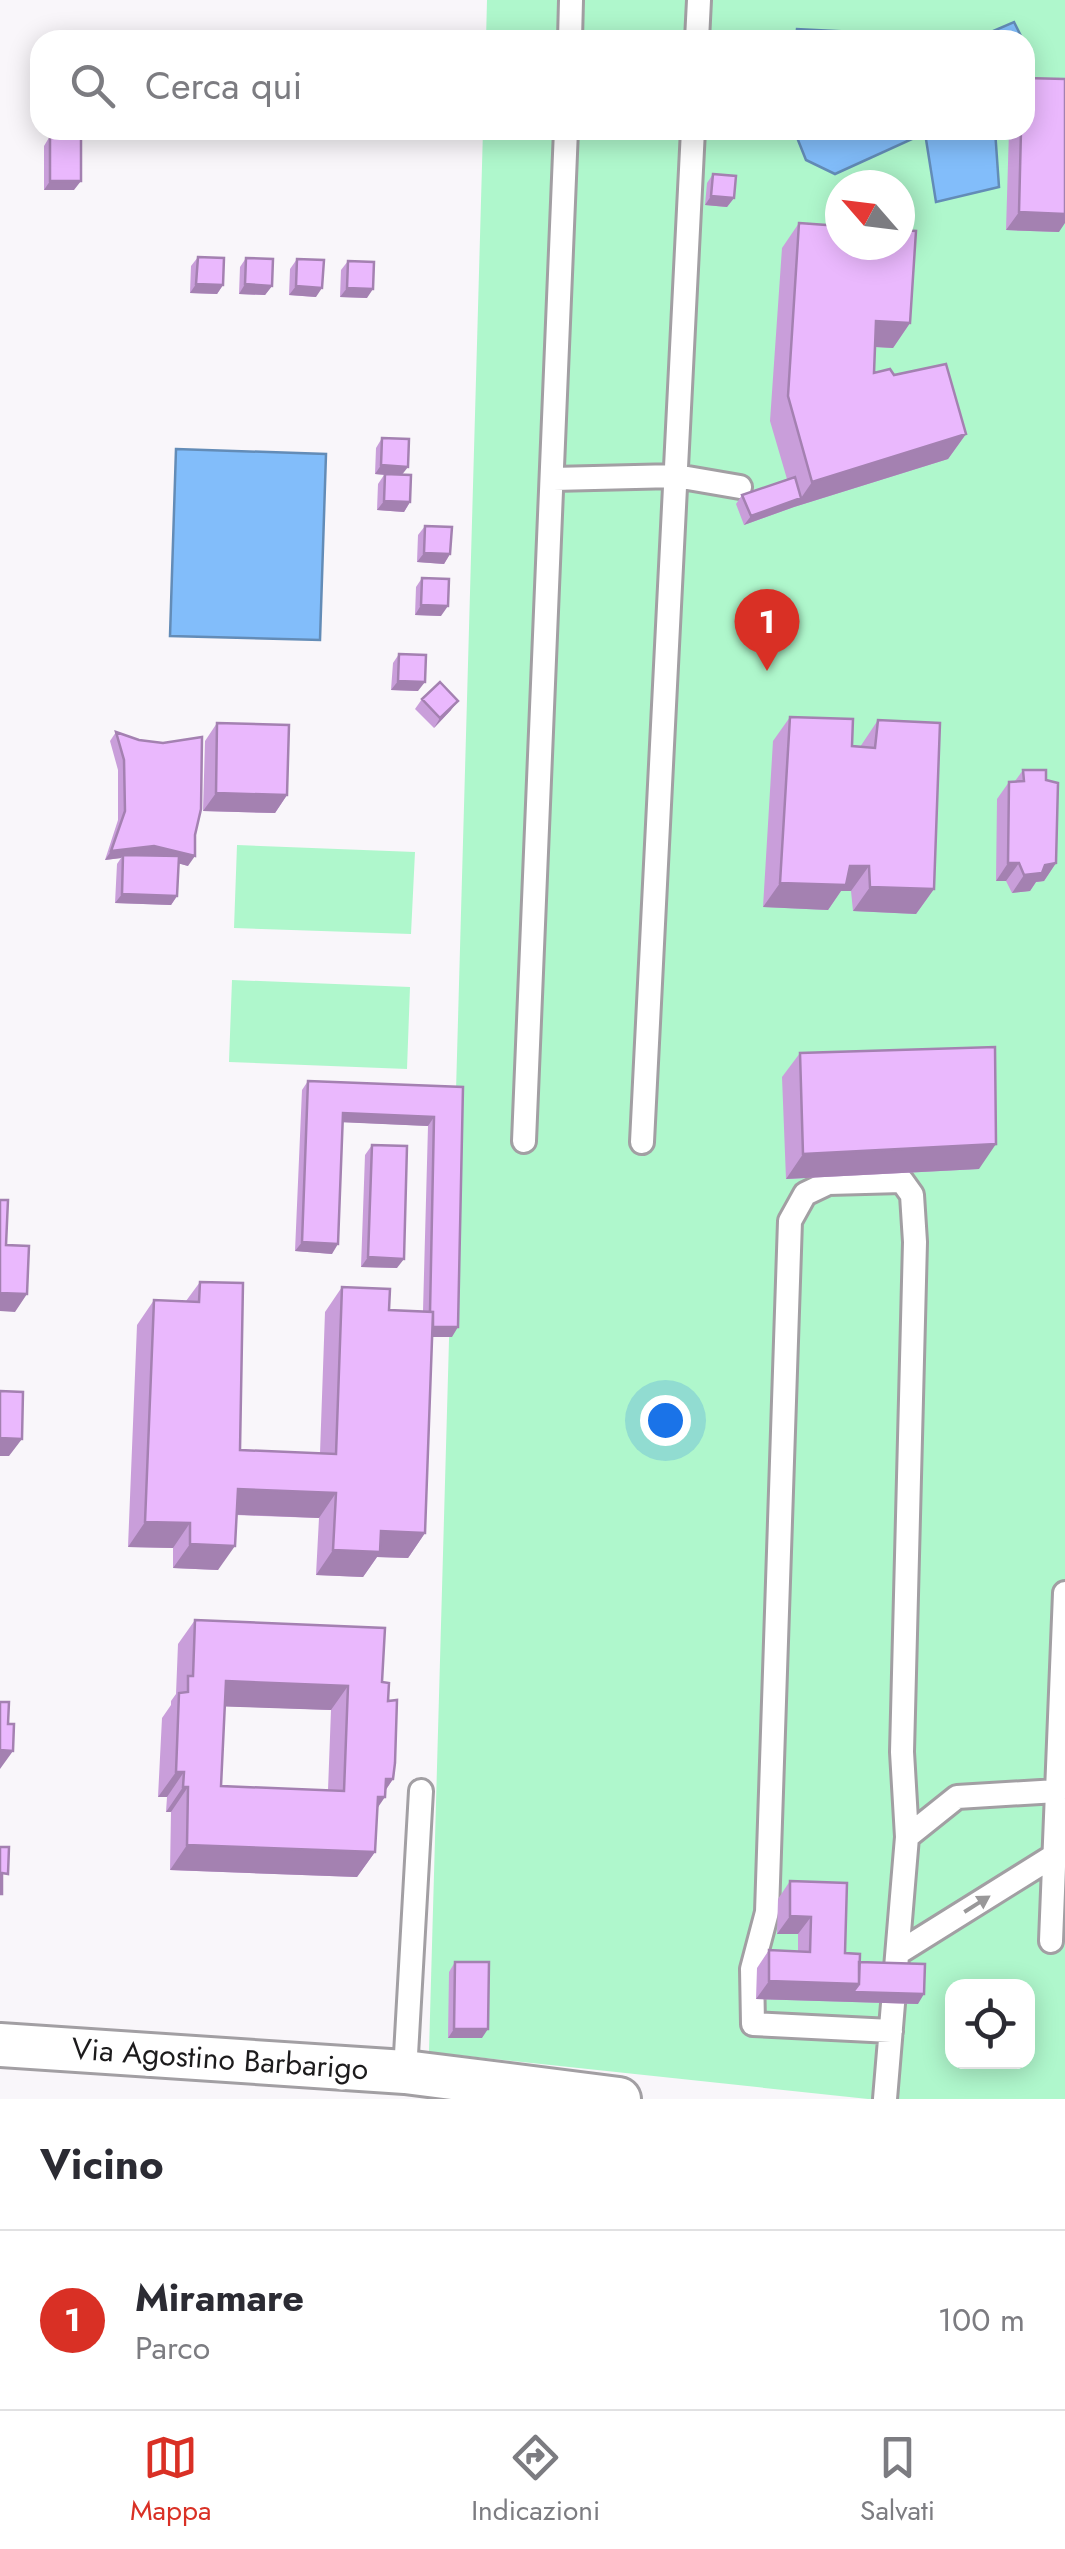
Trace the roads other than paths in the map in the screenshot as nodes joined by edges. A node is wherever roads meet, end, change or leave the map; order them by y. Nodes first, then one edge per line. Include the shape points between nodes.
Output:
1 (571, 0) edge
2 (699, 0) edge
3 (570, 30) edge
4 (698, 30) edge
5 (566, 140) edge
6 (693, 140) edge
7 (676, 476) junction
8 (553, 479) junction
9 (740, 487) dead end
10 (524, 1140) dead end
11 (642, 1142) dead end
12 (1065, 1593) edge
13 (421, 1791) dead end
14 (1057, 1791) junction
15 (907, 1836) junction
16 (1055, 1855) junction
17 (1051, 1941) dead end
18 (898, 1953) junction
19 (891, 2031) junction
20 (0, 2046) edge
21 (406, 2072) junction
22 (618, 2099) edge
23 (885, 2099) edge

1 - 3 lane
2 - 4 lane
5 - 8 lane
6 - 7 lane
7 - 8 lane
7 - 9 lane
7 - 11 lane
8 - 10 lane
12 - 14 lane
13 - 21 lane
14 - 15 lane via 957,1797
14 - 16 lane
15 - 18 lane
15 - 19 lane via 902,1752 912,1196 902,1181 828,1183 805,1194 790,1221 767,1912 752,1969 754,2024
16 - 17 lane
18 -> 16 lane
18 - 19 lane
19 - 23 lane
20 - 21 street, Via Agostino Barbarigo
21 - 22 street, Via Agostino Barbarigo

